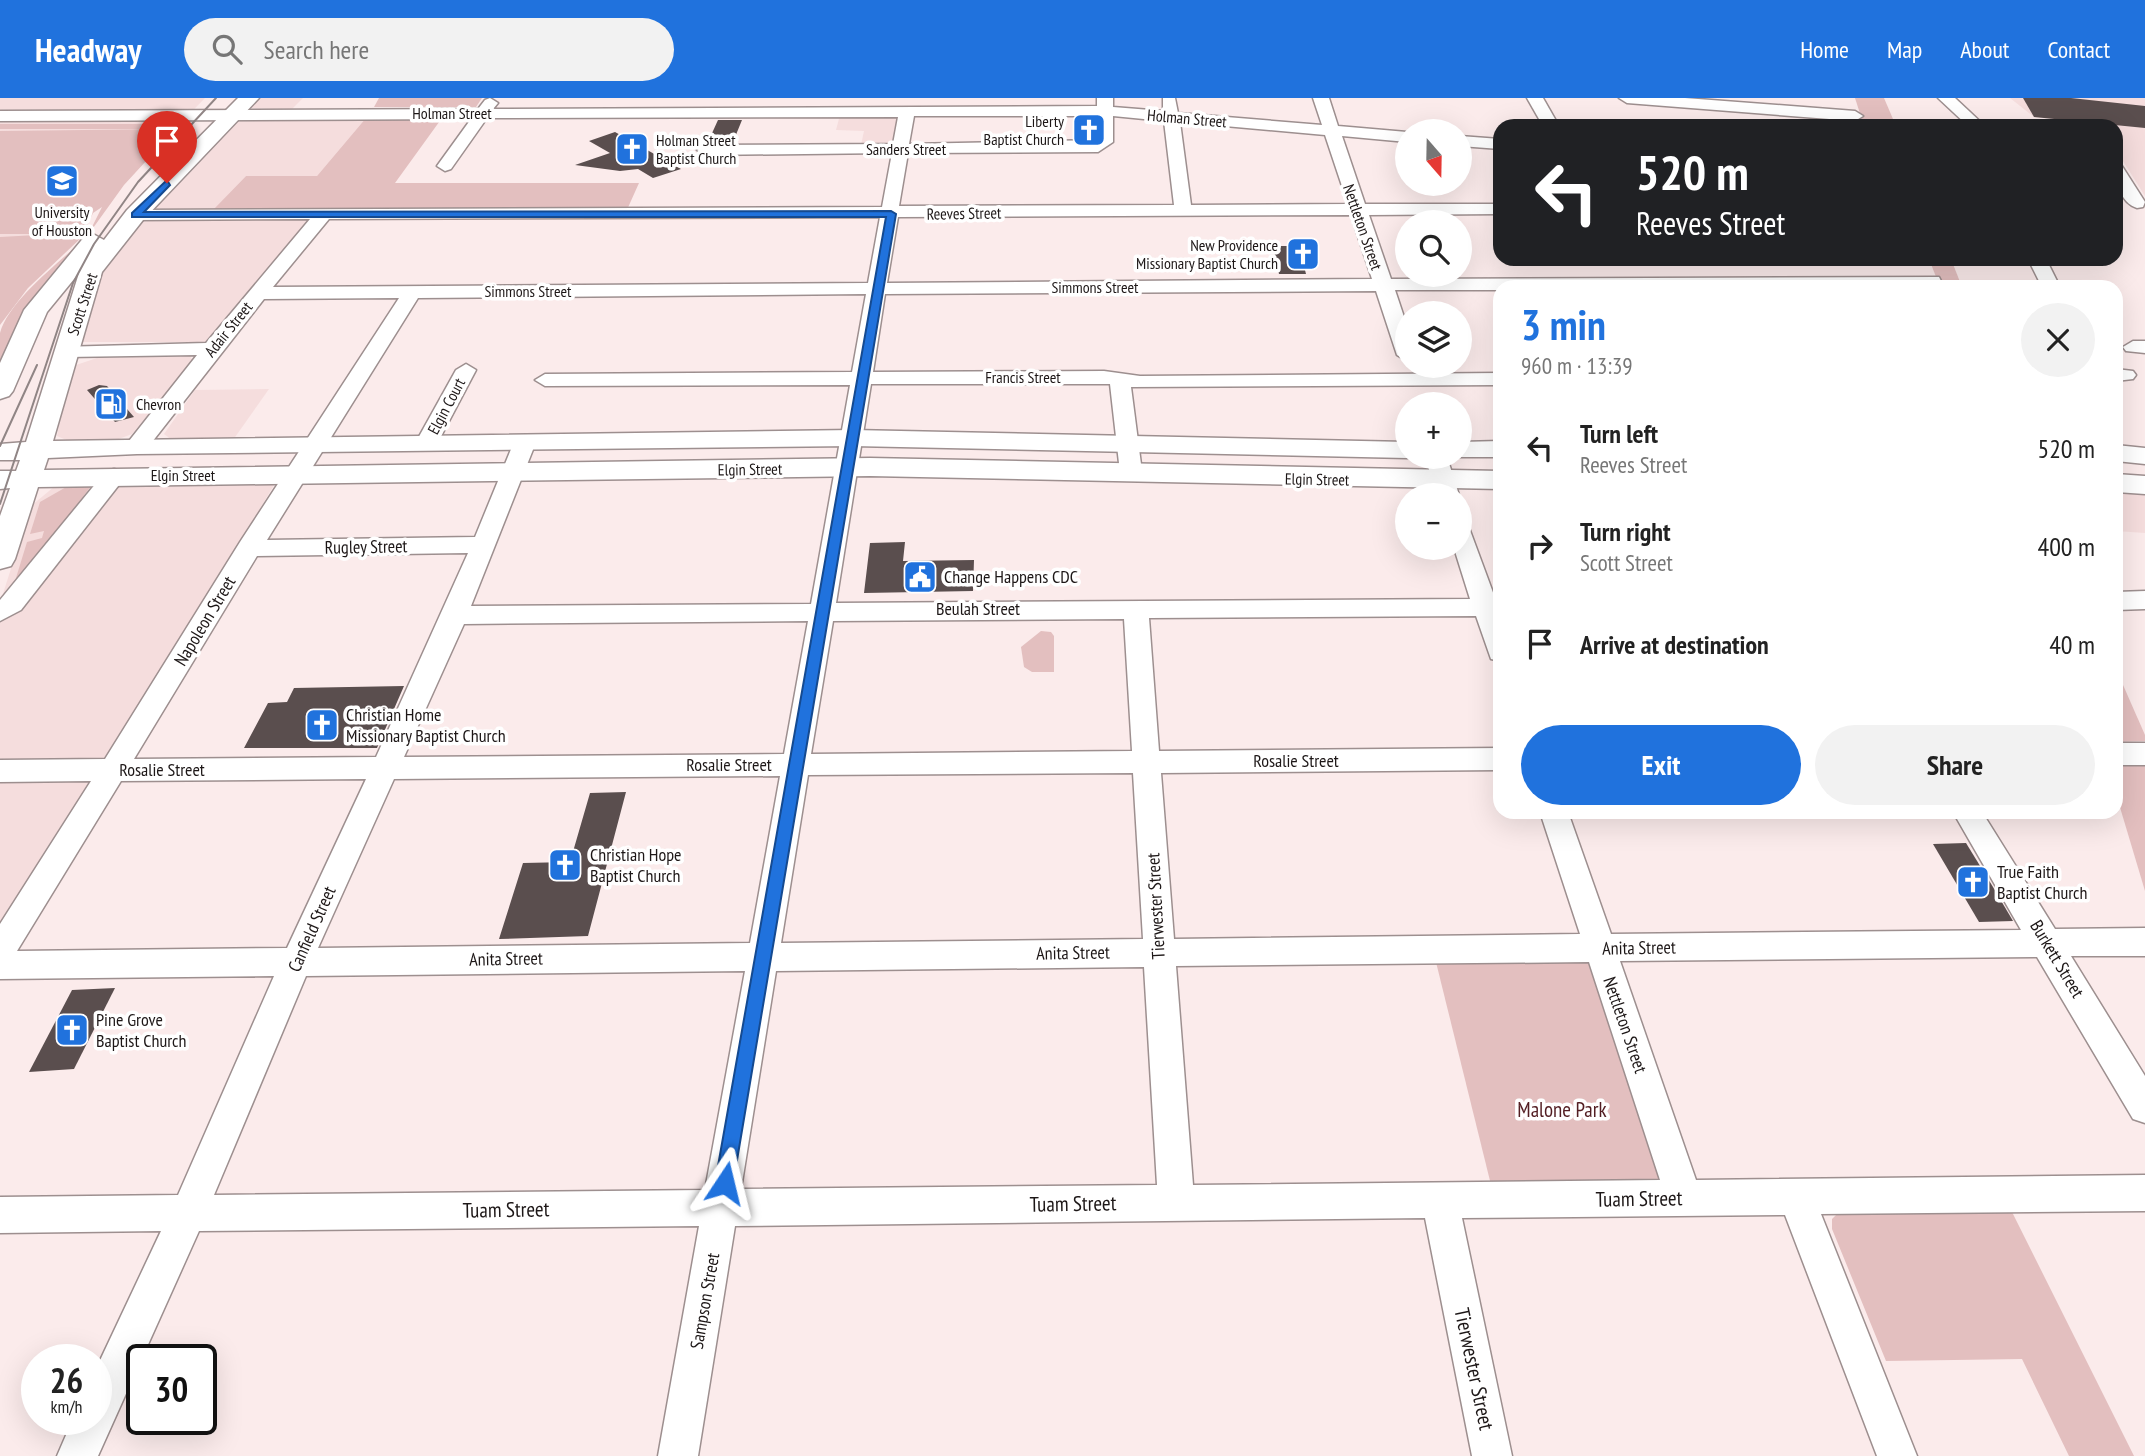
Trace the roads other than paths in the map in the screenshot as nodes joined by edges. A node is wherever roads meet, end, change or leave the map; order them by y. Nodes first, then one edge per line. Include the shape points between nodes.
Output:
1 (249, 98) edge
2 (367, 98) edge
3 (493, 98) edge
4 (621, 98) edge
5 (1169, 98) edge
6 (1321, 98) edge
7 (1535, 98) edge
8 (1627, 98) edge
9 (1946, 98) edge
10 (873, 104) edge
11 (986, 104) edge
12 (1782, 104) edge
13 (745, 105) edge
14 (1104, 105) edge
15 (226, 110) edge
16 (907, 111) junction
17 (482, 113) junction
18 (613, 113) junction
19 (353, 114) junction
20 (0, 116) edge
21 (1855, 116) dead end
22 (1172, 117) junction
23 (1547, 119) edge
24 (1969, 119) edge
25 (1332, 130) junction
26 (1395, 136) edge
27 (1472, 142) edge
28 (1493, 143) edge
29 (902, 149) junction
30 (705, 150) dead end
31 (446, 166) dead end
32 (2123, 180) edge
33 (2123, 202) edge
34 (2141, 204) edge
35 (1493, 209) edge
36 (1183, 210) junction
37 (1357, 210) junction
38 (891, 214) junction
39 (135, 215) junction
40 (323, 215) junction
41 (1383, 284) junction
42 (1493, 284) edge
43 (877, 288) junction
44 (412, 292) junction
45 (257, 293) junction
46 (1395, 320) edge
47 (212, 349) junction
48 (67, 351) junction
49 (466, 370) dead end
50 (862, 377) junction
51 (1493, 379) edge
52 (545, 380) dead end
53 (1120, 380) junction
54 (1415, 381) edge
55 (0, 391) edge
56 (853, 438) junction
57 (427, 442) junction
58 (525, 442) junction
59 (313, 444) junction
60 (1127, 444) junction
61 (137, 446) junction
62 (1493, 449) edge
63 (36, 450) junction
64 (1395, 450) edge
65 (1472, 450) edge
66 (0, 452) edge
67 (2123, 454) edge
68 (2145, 456) edge
69 (848, 468) junction
70 (514, 471) junction
71 (1130, 472) junction
72 (293, 475) junction
73 (114, 476) junction
74 (1443, 477) edge
75 (13, 479) edge
76 (1493, 480) edge
77 (2123, 483) edge
78 (2145, 485) edge
79 (484, 545) junction
80 (248, 548) junction
81 (0, 559) edge
82 (1472, 559) edge
83 (2145, 600) edge
84 (2123, 601) edge
85 (1492, 607) edge
86 (1136, 608) junction
87 (823, 611) junction
88 (0, 612) edge
89 (455, 615) junction
90 (2123, 754) edge
91 (2145, 754) edge
92 (1493, 759) edge
93 (1148, 762) junction
94 (798, 764) junction
95 (385, 768) junction
96 (115, 770) junction
97 (0, 771) edge
98 (1556, 819) edge
99 (1971, 819) edge
100 (2145, 942) edge
101 (2048, 943) junction
102 (1598, 948) junction
103 (0, 951) edge
104 (1159, 953) junction
105 (765, 957) junction
106 (296, 961) junction
107 (0, 965) edge
108 (2145, 1107) edge
109 (2145, 1193) edge
110 (1796, 1197) junction
111 (1684, 1198) junction
112 (1440, 1201) junction
113 (1176, 1203) junction
114 (720, 1208) junction
115 (188, 1214) junction
116 (0, 1216) edge
117 (112, 1379) edge
118 (87, 1435) edge
119 (77, 1456) edge
120 (678, 1456) edge
121 (1492, 1456) edge
122 (1897, 1456) edge

1 - 15 main road, Scott Street
2 - 19 street
3 - 17 street
4 - 18 street
5 - 22 street
6 - 25 street, Nettleton Street
7 - 23 street
8 - 12 street
9 - 24 street
10 - 13 street, Holman Street
10 - 16 street, Holman Street
11 - 14 street, Holman Street
11 - 16 street, Holman Street
12 - 21 street
13 - 18 street, Holman Street
14 - 22 street, Holman Street
14 - 29 street, Sanders Street via 1105,142 1088,148
15 - 19 street, Holman Street
15 - 20 street, Holman Street
15 - 39 main road, Scott Street
15 - 55 main road, Scott Street via 103,231 36,310
16 - 29 street, Sampson Street
17 - 18 street, Holman Street
17 - 19 street, Holman Street
17 - 31 street
22 - 25 street, Holman Street
22 - 36 street
25 - 26 street, Holman Street
25 - 37 street, Nettleton Street
27 - 28 street
29 - 30 street, Sanders Street
29 - 38 street, Sampson Street
32 - 34 street
33 - 34 street
35 - 37 street, Reeves Street
36 - 37 street, Reeves Street
36 - 38 street, Reeves Street
37 - 41 street, Nettleton Street
38 - 40 street, Reeves Street
38 - 43 street, Sampson Street
39 - 40 street, Reeves Street
39 - 48 main road, Scott Street via 91,271
40 - 45 street, Adair Street
41 - 42 street, Simmons Street
41 - 43 street, Simmons Street
41 - 46 street, Nettleton Street
43 - 44 street, Simmons Street
43 - 50 street, Sampson Street
44 - 45 street, Simmons Street
44 - 59 street, Napoleon Street
45 - 47 street, Adair Street
47 - 48 street
47 - 61 street, Adair Street
48 - 63 main road, Scott Street
49 - 57 street, Elgin Court
50 - 52 street, Francis Street
50 - 53 street, Francis Street
50 - 56 street, Sampson Street
51 - 54 street, Francis Street
53 - 54 street, Francis Street
53 - 60 street
56 - 58 main road, Elgin Street
56 - 60 main road, Elgin Street
56 - 69 street, Sampson Street
57 - 58 main road, Elgin Street
57 - 59 main road, Elgin Street
58 - 70 street, Canfield Street
59 - 61 main road, Elgin Street
59 - 72 street, Napoleon Street
60 - 64 main road, Elgin Street
60 - 71 street
61 - 63 main road, Elgin Street
62 - 65 main road
63 - 66 main road, Elgin Street
63 - 75 main road, Scott Street
67 - 68 main road
69 - 70 main road, Elgin Street
69 - 71 main road, Elgin Street
69 - 87 street, Sampson Street
70 - 72 main road, Elgin Street
70 - 79 street, Canfield Street
71 - 74 main road, Elgin Street via 1280,479
72 - 73 main road, Elgin Street
72 - 80 street, Napoleon Street
73 - 75 main road, Elgin Street
73 - 88 street via 12,604
74 - 76 main road, Elgin Street
75 - 81 main road, Scott Street
77 - 78 main road
79 - 80 street, Rugley Street
79 - 89 street, Canfield Street
80 - 96 street, Napoleon Street
82 - 85 street
83 - 84 street
85 - 86 street, Beulah Street
86 - 87 street, Beulah Street
86 - 93 street, Tierwester Street
87 - 89 street, Beulah Street
87 - 94 street, Sampson Street
89 - 95 street, Canfield Street
90 - 91 street
92 - 93 street, Rosalie Street
93 - 94 street, Rosalie Street
93 - 104 street, Tierwester Street
94 - 95 street, Rosalie Street
94 - 105 street, Sampson Street
95 - 96 street, Rosalie Street
95 - 106 street, Canfield Street
96 - 97 street, Rosalie Street
96 - 103 street, Napoleon Street
98 - 102 street, Nettleton Street
99 - 101 street, Burkett Street
100 - 101 street, Anita Street
101 - 102 street, Anita Street
101 - 108 street, Burkett Street
102 - 104 street, Anita Street
102 - 111 street, Nettleton Street
104 - 105 street, Anita Street
104 - 113 street, Tierwester Street
105 - 106 street, Anita Street
105 - 114 street, Sampson Street
106 - 107 street, Anita Street
106 - 115 street, Canfield Street
109 - 110 street, Tuam Street
110 - 111 street, Tuam Street
110 - 122 street
111 - 112 street, Tuam Street
112 - 113 street, Tuam Street
112 - 121 street, Tierwester Street
113 - 114 street, Tuam Street
114 - 115 street, Tuam Street
114 - 120 street, Sampson Street
115 - 116 street, Tuam Street
115 - 117 street, Canfield Street
118 - 119 street

